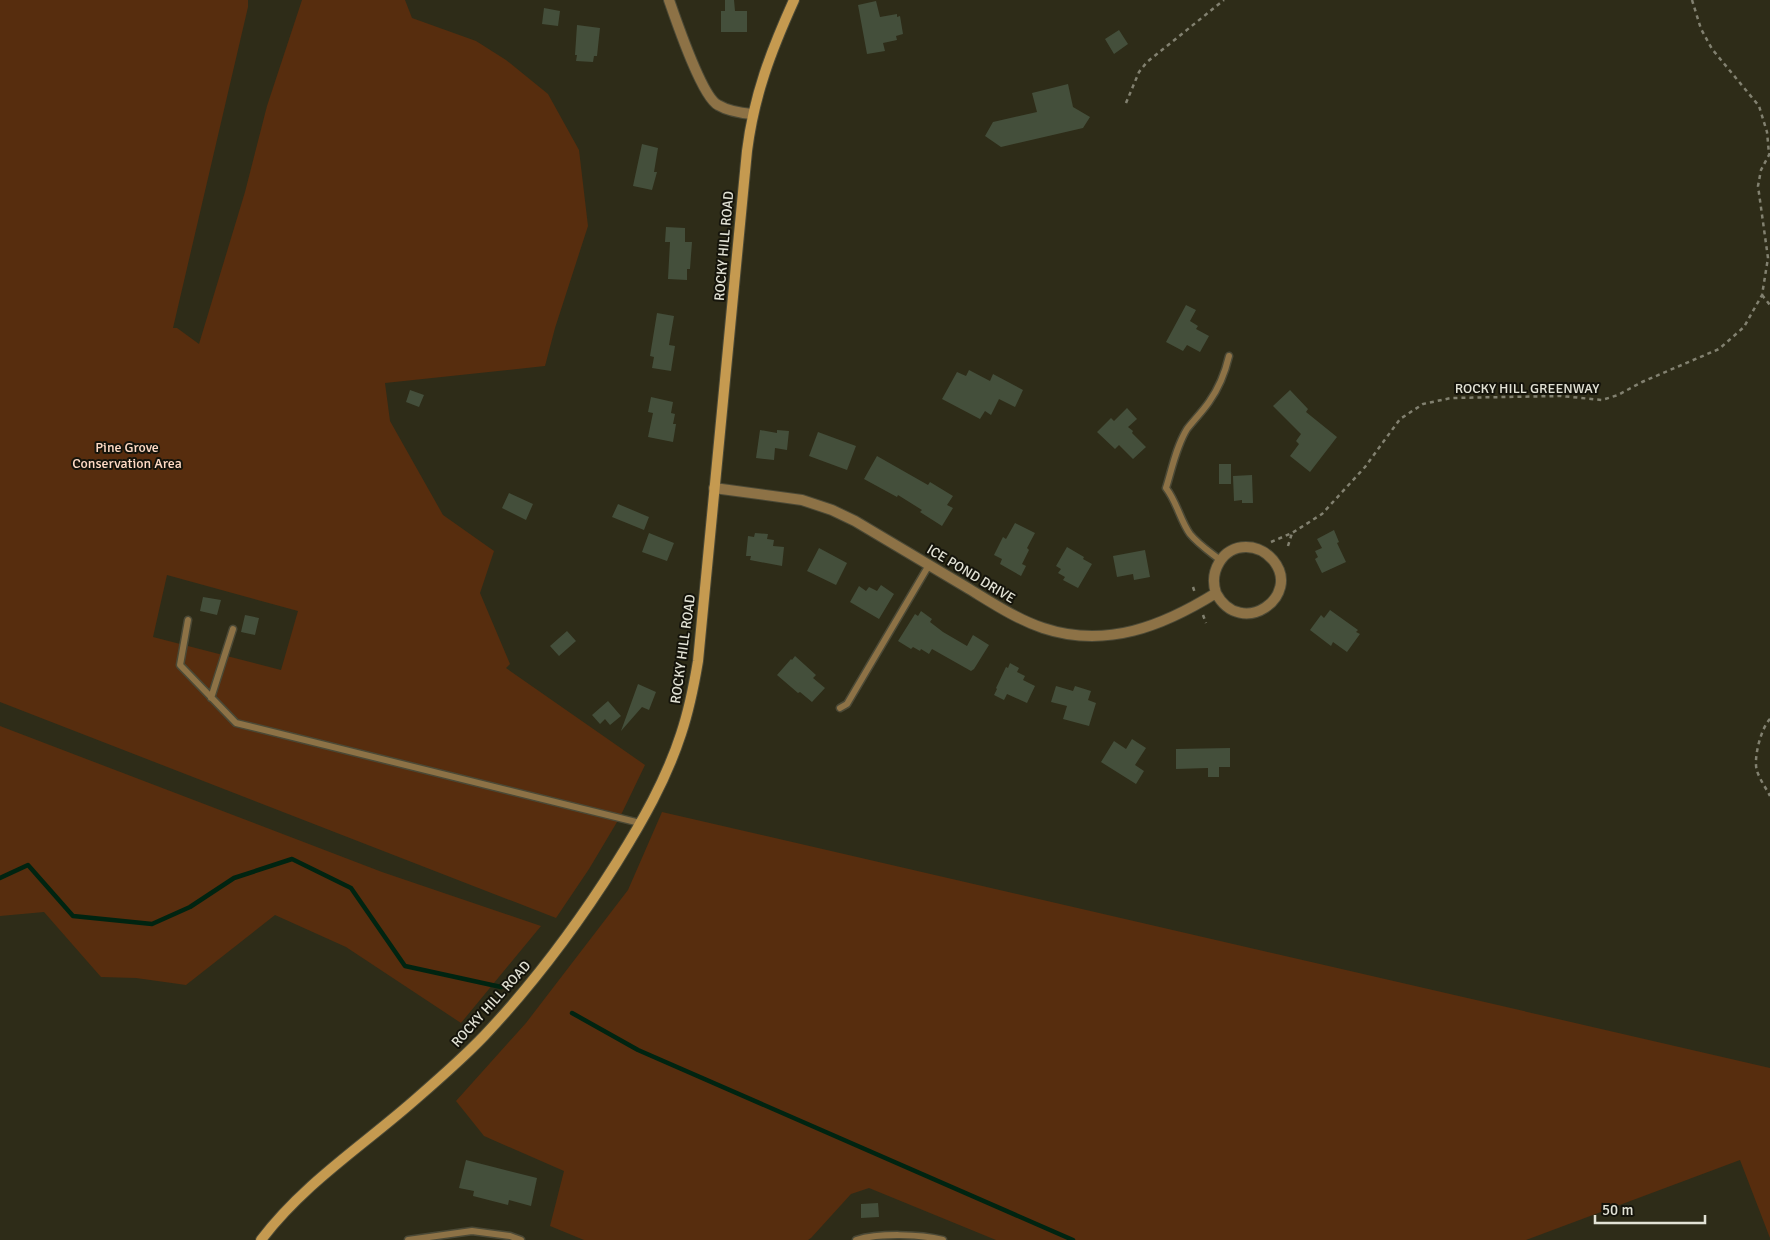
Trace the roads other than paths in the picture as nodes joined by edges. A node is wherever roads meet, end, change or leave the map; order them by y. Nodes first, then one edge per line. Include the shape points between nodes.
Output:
1 (669, 0) edge
2 (794, 0) edge
3 (752, 114) junction
4 (1230, 356) dead end
5 (714, 488) junction
6 (1220, 560) junction
7 (929, 565) junction
8 (1216, 593) junction
9 (188, 620) dead end
10 (233, 629) dead end
11 (211, 698) junction
12 (840, 708) dead end
13 (640, 823) junction
14 (455, 1233) junction
15 (508, 1238) edge
16 (261, 1240) edge
17 (408, 1240) edge
18 (448, 1240) edge
19 (521, 1240) edge
20 (856, 1240) edge
21 (943, 1240) edge

1 - 3 street via 701,83 717,105
2 - 3 main road, ROCKY HILL ROAD via 767,65
3 - 5 main road, ROCKY HILL ROAD
4 - 6 lane via 1219,386 1179,446 1166,488 1190,534
5 - 7 street, ICE POND DRIVE via 802,500 832,510
5 - 13 main road, ROCKY HILL ROAD via 698,660 688,710 665,777
6 - 8 street via 1214,576
6 - 8 street via 1237,548 1258,549 1272,558 1280,573 1279,589 1271,604 1257,612 1240,614 1225,606
7 - 8 street, ICE POND DRIVE via 1028,622 1058,632 1087,635 1116,634 1150,627
7 - 12 lane via 847,704
9 - 11 lane via 180,665
10 - 11 lane
11 - 13 lane via 236,723
13 - 16 main road, ROCKY HILL ROAD via 580,918 524,991 484,1036 457,1063 306,1191
14 - 15 lane via 472,1231
14 - 17 lane
14 - 18 lane
15 - 19 lane
20 - 21 lane via 893,1235

